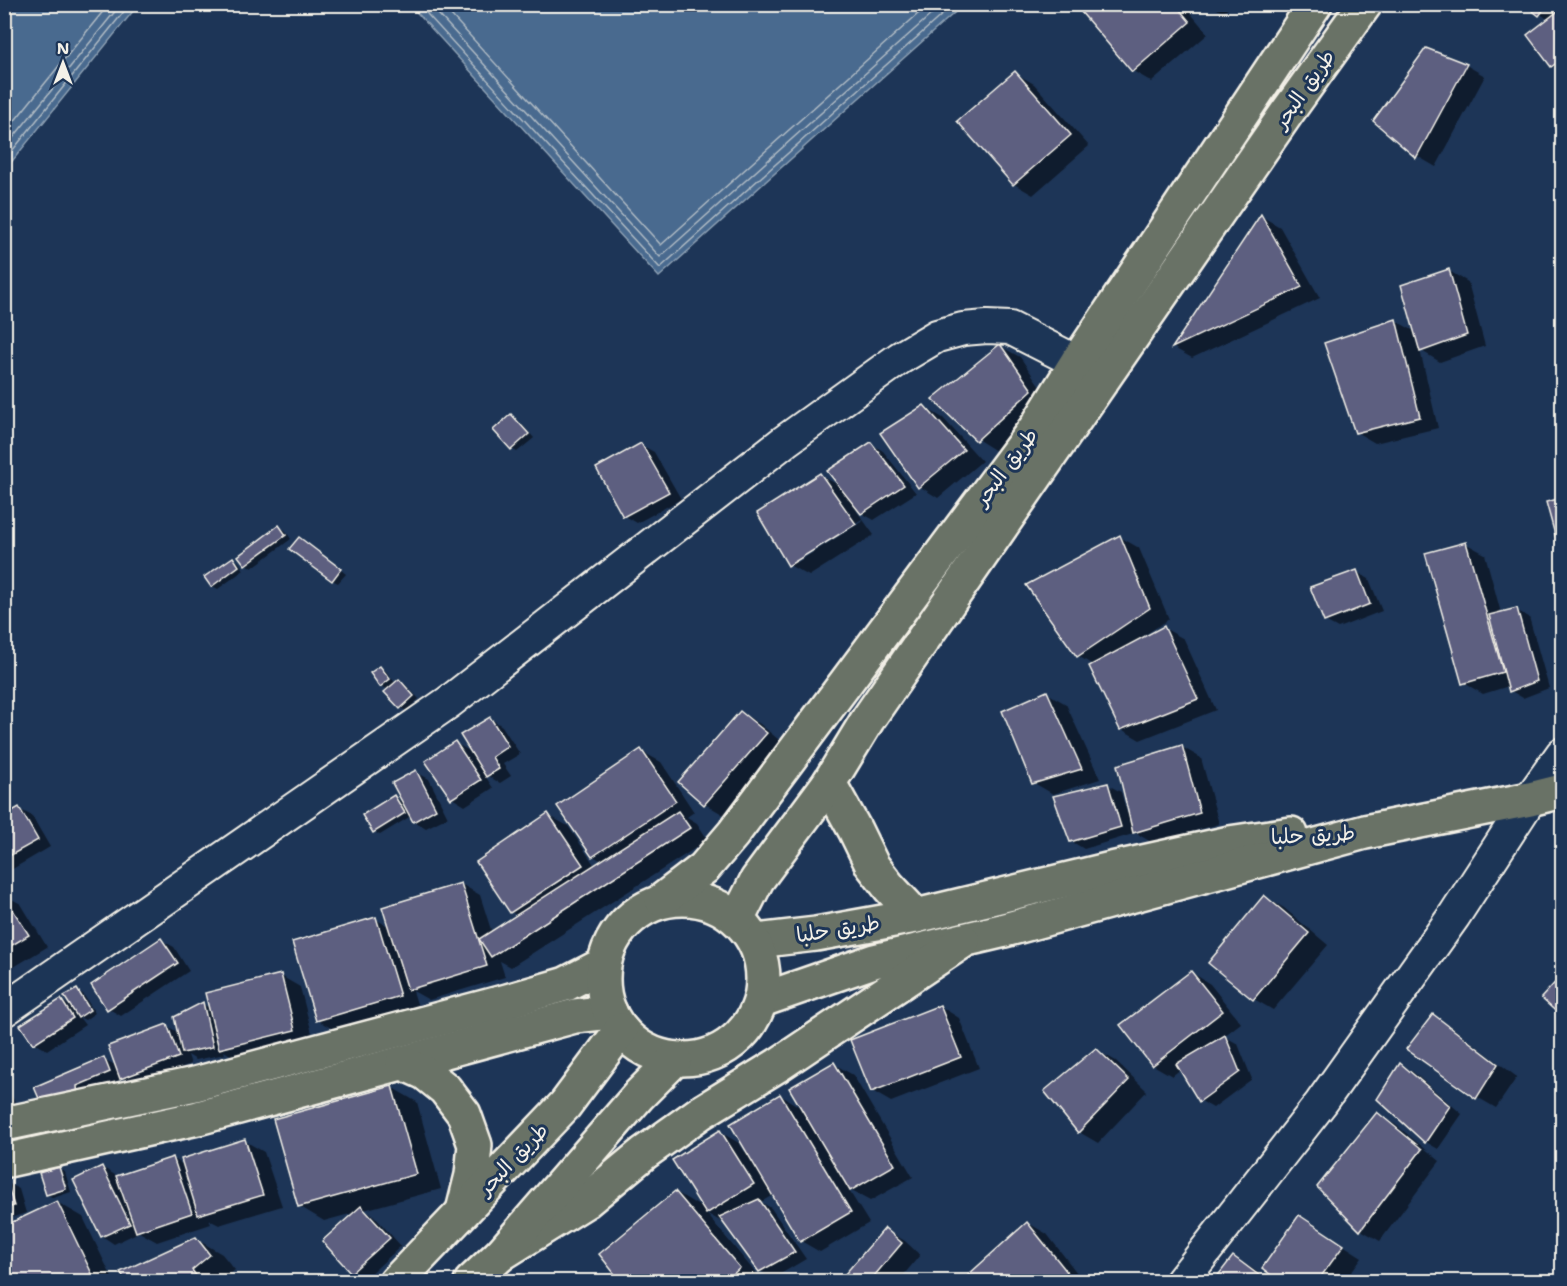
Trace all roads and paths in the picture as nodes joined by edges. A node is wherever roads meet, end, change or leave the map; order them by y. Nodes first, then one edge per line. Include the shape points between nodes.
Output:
1 (1315, 4) edge
2 (1365, 4) edge
3 (1077, 362) junction
4 (1049, 433) junction
5 (1563, 754) edge
6 (829, 783) junction
7 (1563, 791) edge
8 (1530, 799) junction
9 (1365, 832) junction
10 (662, 900) junction
11 (916, 916) junction
12 (747, 930) junction
13 (963, 941) junction
14 (603, 965) junction
15 (762, 1000) junction
16 (4, 1010) edge
17 (615, 1021) junction
18 (675, 1059) junction
19 (403, 1063) junction
20 (195, 1083) junction
21 (198, 1118) junction
22 (4, 1124) edge
23 (4, 1161) edge
24 (463, 1211) junction
25 (501, 1254) junction
26 (396, 1281) edge
27 (471, 1281) edge
28 (1181, 1281) edge

1 - 3 main road, طريق البحر
2 - 4 main road, طريق البحر
3 - 4 main road, طريق البحر
3 - 16 street via 1010,328 987,327 937,336 900,358 784,441 449,702
4 - 6 main road, طريق البحر
4 - 10 main road, طريق البحر via 733,834 704,868
5 - 8 street
6 - 11 main road via 872,865
6 - 12 main road, طريق البحر via 758,880
7 - 8 main road
8 - 9 main road
8 - 28 street via 1454,916 1321,1103
9 - 11 main road, طريق حلبا via 1303,832 1230,843
9 - 13 main road, طريق حلبا
10 - 12 main road via 702,899
10 - 14 main road via 634,914 614,937
11 - 12 main road, طريق حلبا via 816,934
12 - 15 main road via 764,970
13 - 15 main road, طريق حلبا via 874,961
13 - 25 main road via 700,1113 586,1201
14 - 17 main road via 603,989
14 - 20 main road via 566,984
15 - 18 main road via 750,1026 729,1046 703,1057
17 - 18 main road via 645,1049
17 - 19 main road via 575,1016
17 - 24 main road, طريق البحر via 565,1105
18 - 25 main road
19 - 21 main road
19 - 24 main road via 425,1073 445,1089 464,1114 475,1145
20 - 21 main road
20 - 22 main road
21 - 23 main road
24 - 26 main road, طريق البحر
25 - 27 main road

